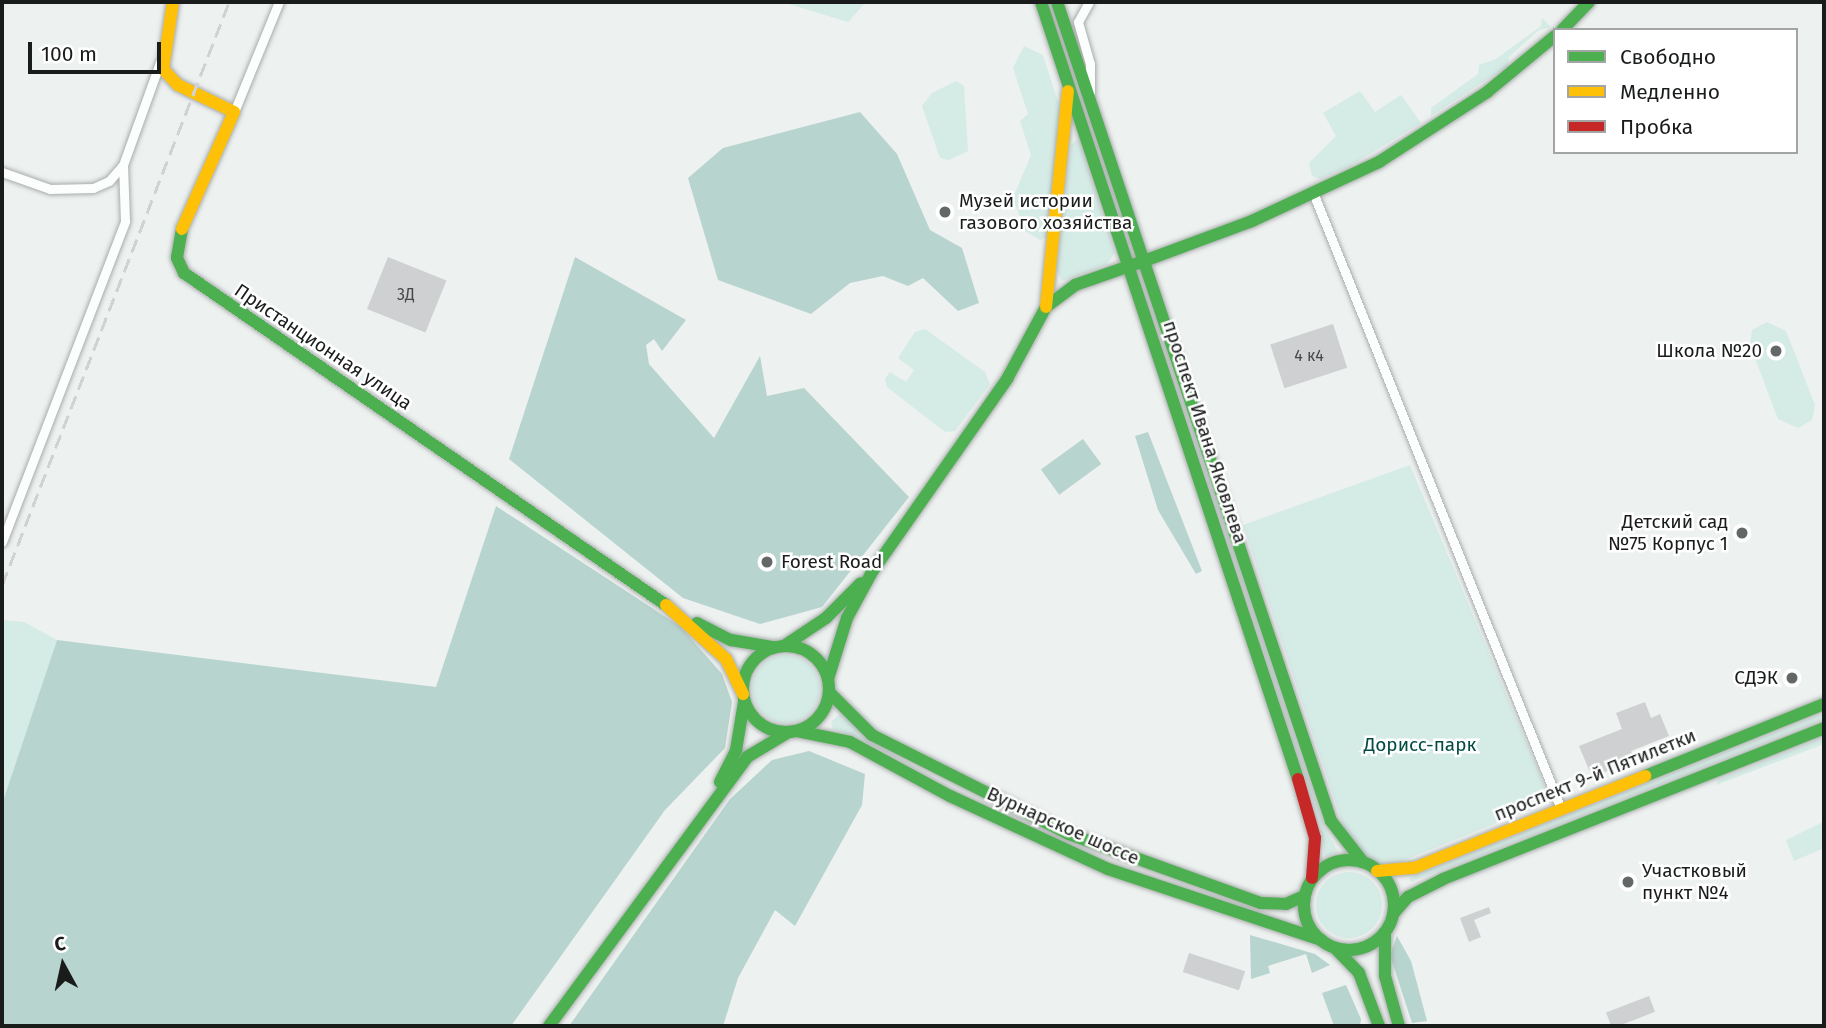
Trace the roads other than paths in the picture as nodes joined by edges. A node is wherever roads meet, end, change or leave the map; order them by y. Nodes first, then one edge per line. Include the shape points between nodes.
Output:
1 (173, 2) edge
2 (279, 2) edge
3 (1041, 2) edge
4 (1057, 2) edge
5 (1089, 2) edge
6 (1590, 2) edge
7 (1564, 28) edge
8 (1553, 37) edge
9 (161, 59) junction
10 (155, 77) junction
11 (169, 77) junction
12 (1068, 82) junction
13 (1090, 97) junction
14 (234, 112) junction
15 (123, 165) junction
16 (2, 172) edge
17 (1314, 195) junction
18 (1144, 261) junction
19 (1130, 265) junction
20 (1046, 307) junction
21 (2, 542) edge
22 (872, 572) junction
23 (684, 617) junction
24 (779, 647) junction
25 (828, 679) junction
26 (830, 693) junction
27 (744, 697) junction
28 (1824, 704) edge
29 (1824, 728) edge
30 (792, 732) junction
31 (976, 791) junction
32 (709, 804) junction
33 (969, 805) junction
34 (1562, 809) junction
35 (1114, 853) junction
36 (1363, 862) junction
37 (1108, 869) junction
38 (1377, 871) junction
39 (1312, 878) junction
40 (1304, 896) junction
41 (1392, 914) junction
42 (1385, 933) junction
43 (1321, 940) junction
44 (1334, 947) junction
45 (549, 1026) edge
46 (1379, 1026) edge
47 (1399, 1026) edge

1 - 9 main road
2 - 14 street, Пристанционная улица
3 - 12 main road, проспект Ивана Яковлева
4 - 13 main road, проспект Ивана Яковлева
5 - 13 street via 1078,22 1090,64
6 - 7 main road
8 - 17 main road via 1420,137
9 - 10 street
9 - 11 main road
10 - 11 street
10 - 15 street
11 - 14 main road
12 - 19 main road, проспект Ивана Яковлева
12 - 20 main road
13 - 18 main road, проспект Ивана Яковлева
14 - 23 main road, Пристанционная улица via 180,234 177,258 184,273
15 - 16 street via 109,181 73,191 50,189
15 - 21 street via 125,221
17 - 18 main road
17 - 34 street
18 - 19 main road
18 - 36 main road, проспект Ивана Яковлева via 1331,821
19 - 20 main road via 1075,285
19 - 39 main road, проспект Ивана Яковлева via 1297,774 1315,838
20 - 22 main road via 1007,379
22 - 24 main road via 826,618
22 - 25 main road via 847,618
23 - 24 main road, Пристанционная улица via 731,640
23 - 27 main road, Пристанционная улица via 726,659
24 - 25 main road via 809,652
24 - 27 main road via 747,669
25 - 26 main road
26 - 30 main road via 820,718
26 - 31 main road, Вурнарское шоссе via 872,735
27 - 30 main road via 764,727
27 - 32 main road via 736,750
28 - 34 main road, проспект 9-й Пятилетки
29 - 41 main road via 1436,882
30 - 32 main road via 747,757
30 - 33 main road, Вурнарское шоссе via 850,742
31 - 33 main road
31 - 35 main road, Вурнарское шоссе
32 - 45 main road
33 - 37 main road, Вурнарское шоссе
34 - 38 main road, проспект 9-й Пятилетки via 1405,871
35 - 37 main road
35 - 40 main road, Вурнарское шоссе via 1261,903 1286,904
36 - 38 main road
36 - 39 main road via 1341,861
37 - 43 main road, Вурнарское шоссе
38 - 41 main road via 1389,885
39 - 40 main road
40 - 43 main road via 1306,921
41 - 42 main road
42 - 44 main road via 1364,947
42 - 47 main road via 1385,976
43 - 44 main road
44 - 46 main road via 1359,973

